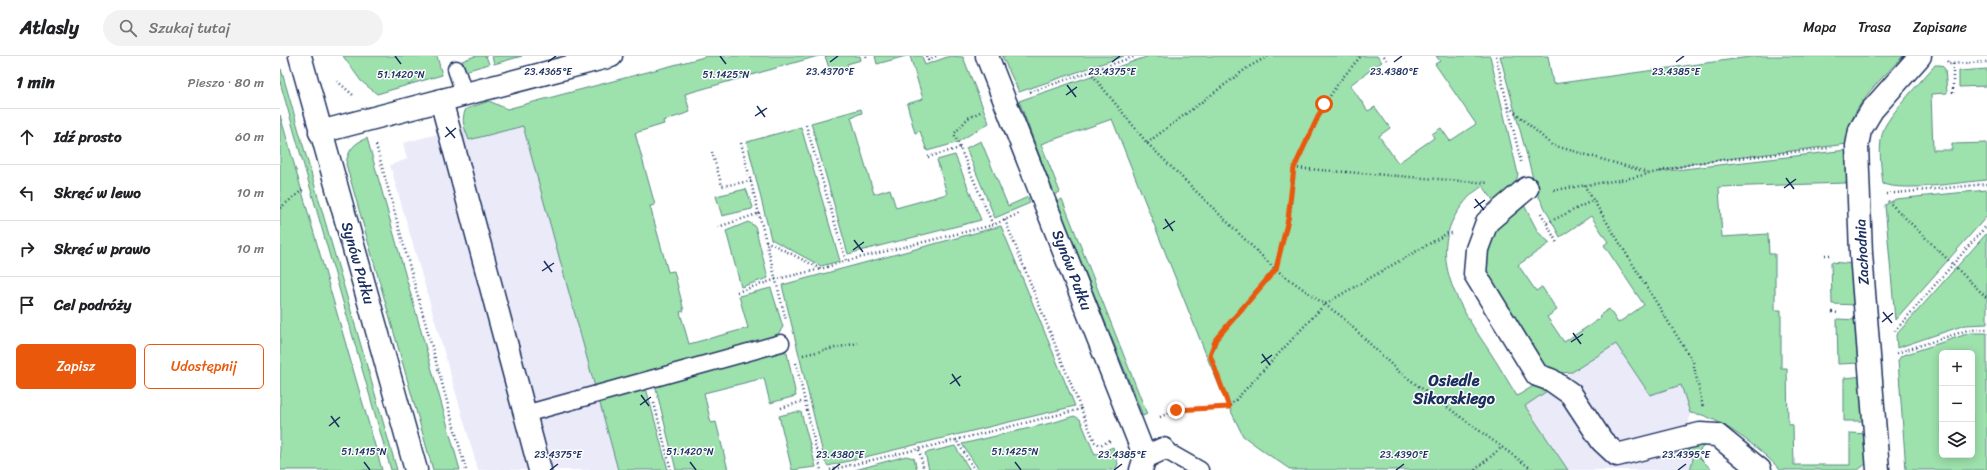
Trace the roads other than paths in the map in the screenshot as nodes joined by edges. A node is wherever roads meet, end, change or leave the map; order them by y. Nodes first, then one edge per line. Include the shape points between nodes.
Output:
1 (300, 56) edge
2 (611, 56) edge
3 (987, 56) edge
4 (1920, 56) edge
5 (456, 69) dead end
6 (464, 93) junction
7 (441, 100) junction
8 (320, 132) junction
9 (1527, 188) road end
10 (780, 343) dead end
11 (525, 414) junction
12 (1147, 454) edge
13 (416, 470) edge
14 (540, 470) edge
15 (1200, 470) edge
16 (1760, 470) edge
17 (1878, 470) edge

1 - 8 street, Synów Pułku
2 - 6 street
3 - 12 street, Synów Pułku
4 - 17 street, Zachodnia via 1872,110 1860,130 1857,146 1861,254
5 - 6 lane
6 - 7 street
7 - 8 street
7 - 11 street
8 - 13 street, Synów Pułku
9 - 16 street via 1487,222 1477,249 1476,274 1537,374 1571,394 1602,441 1616,455 1700,434 1717,435
10 - 11 lane
11 - 14 street
12 - 15 lane

